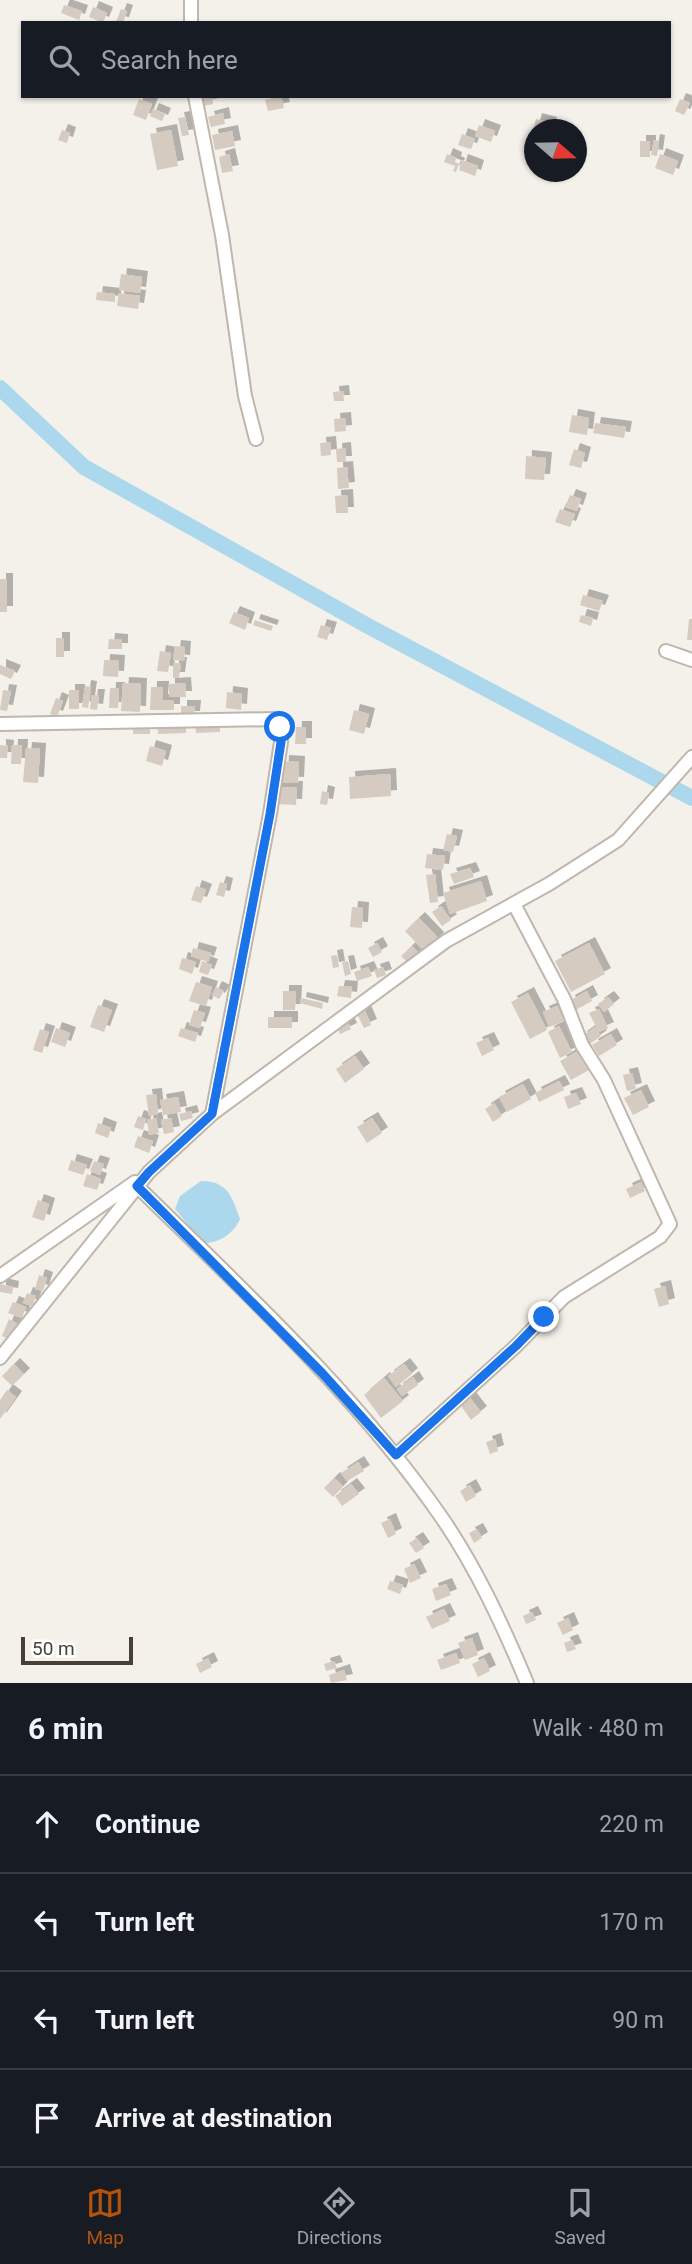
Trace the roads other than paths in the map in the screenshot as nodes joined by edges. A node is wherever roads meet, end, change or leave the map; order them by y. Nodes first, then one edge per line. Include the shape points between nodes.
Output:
1 (191, 0) edge
2 (191, 21) edge
3 (195, 98) edge
4 (256, 439) dead end
5 (666, 651) dead end
6 (692, 660) edge
7 (0, 724) edge
8 (692, 757) edge
9 (514, 904) junction
10 (212, 1114) junction
11 (149, 1172) junction
12 (137, 1186) junction
13 (0, 1276) edge
14 (0, 1358) edge
15 (396, 1455) junction
16 (527, 1683) edge

1 - 2 street
3 - 4 street
5 - 6 street
7 - 10 street via 275,719 280,727 272,802
8 - 9 street via 618,840
9 - 10 street via 446,941
9 - 15 street via 564,999 582,1045 604,1080 670,1224 660,1237 564,1297
10 - 11 street
11 - 12 street
11 - 13 street
12 - 14 street
12 - 15 street via 276,1325
15 - 16 street via 478,1581

